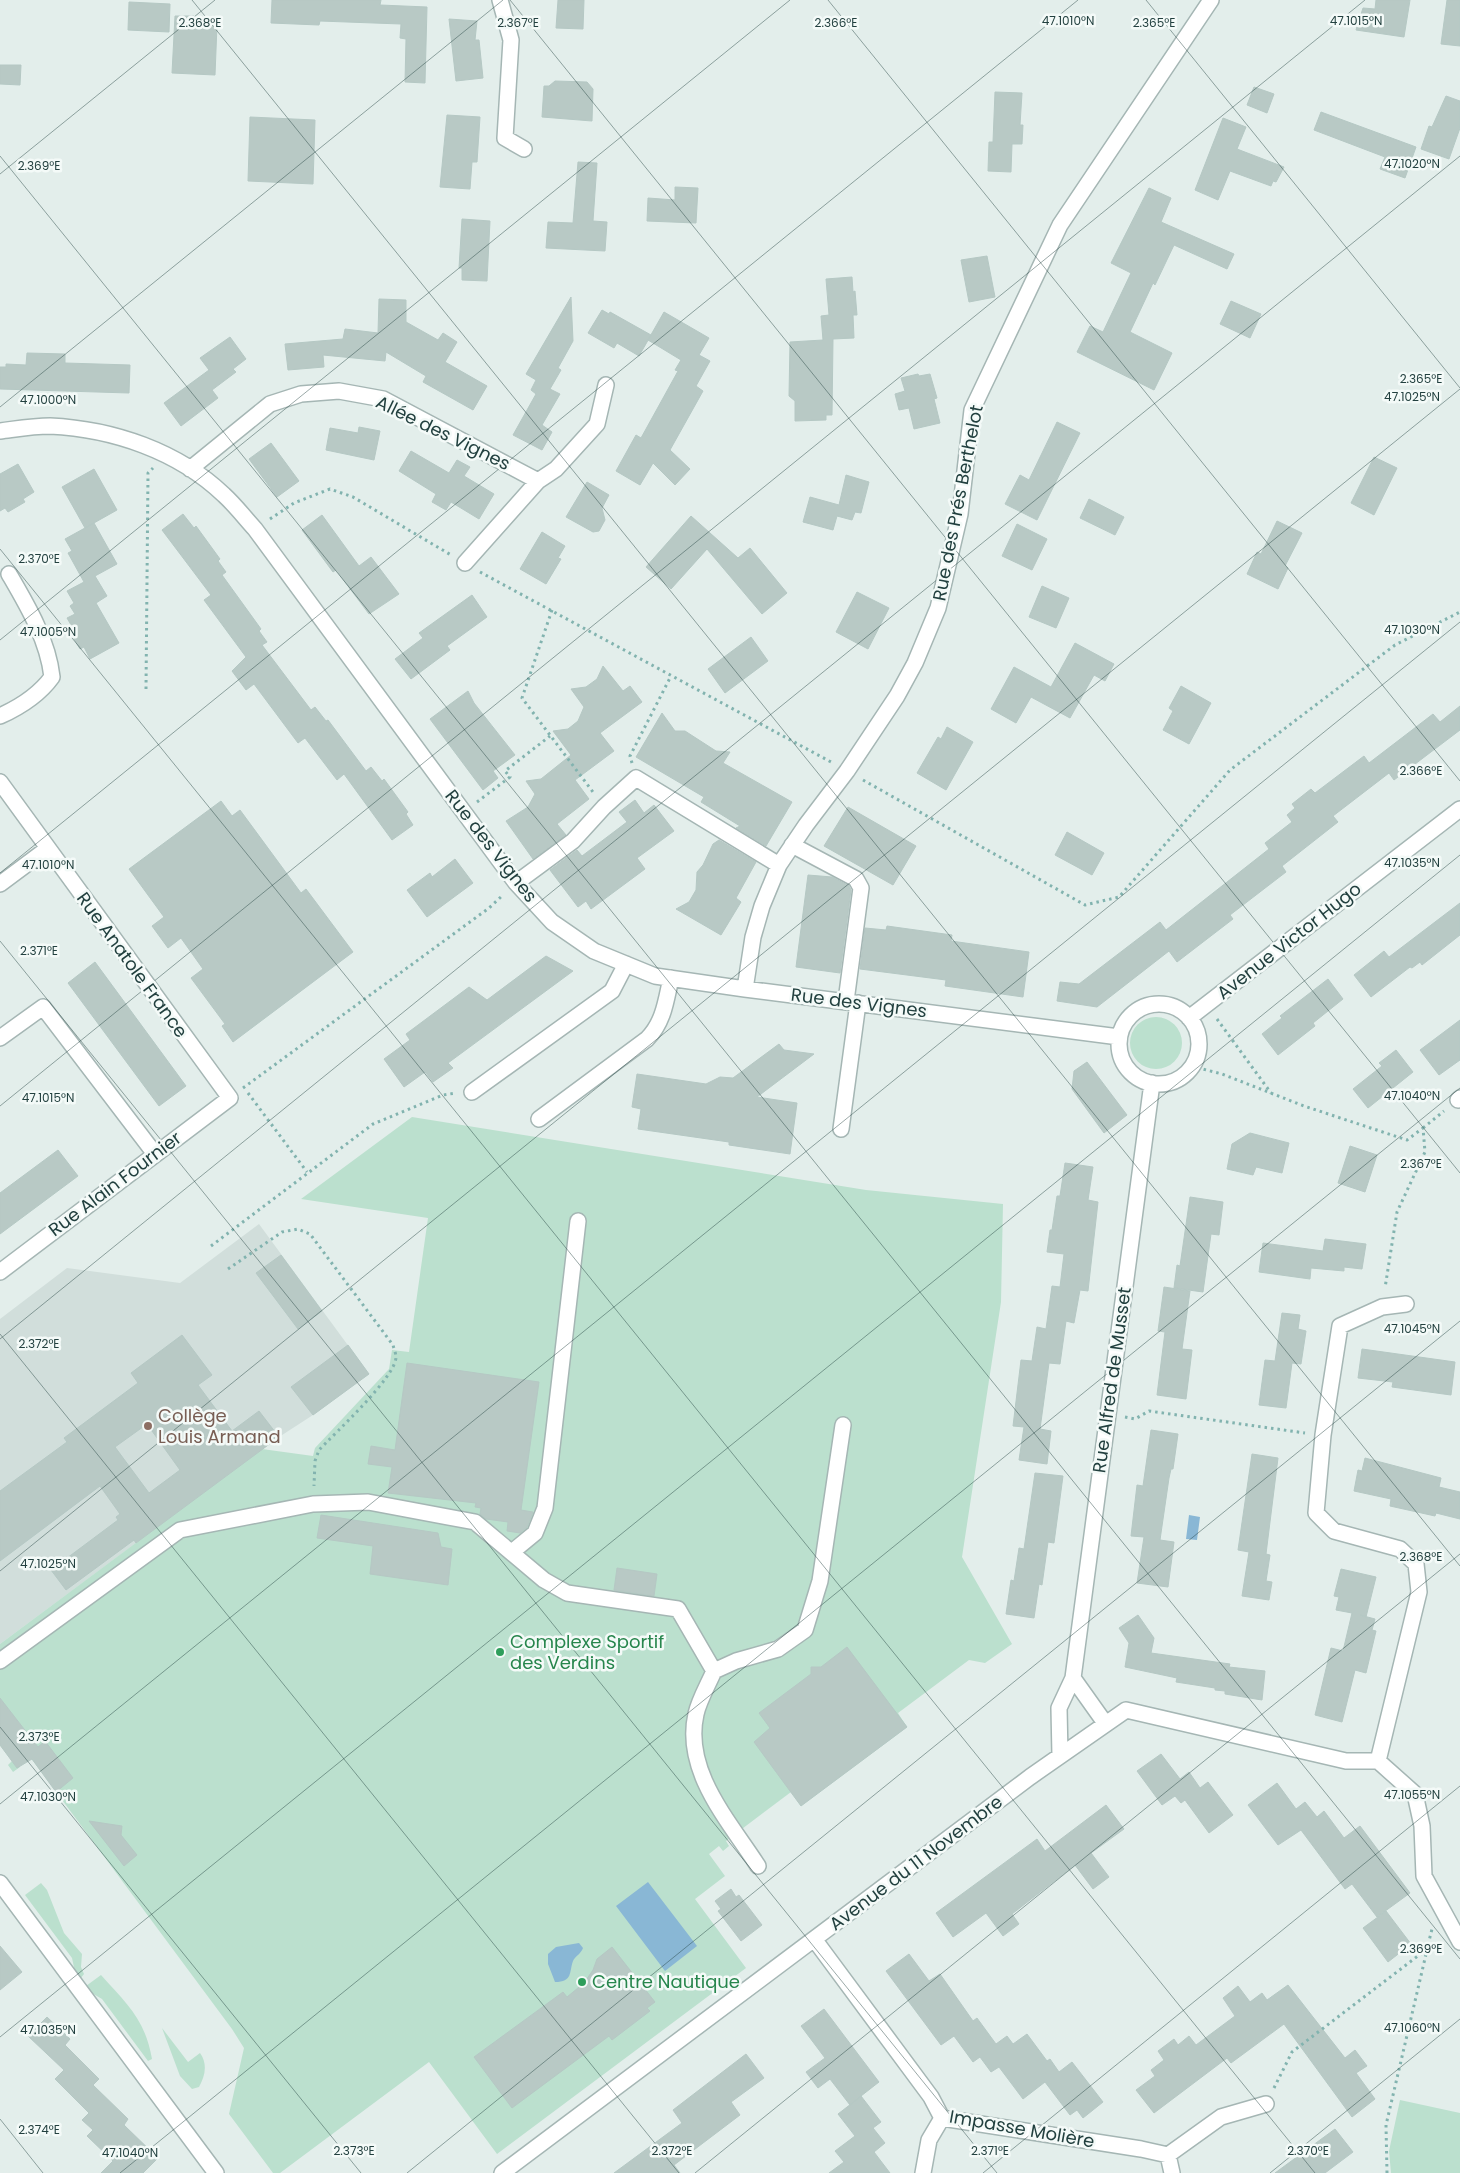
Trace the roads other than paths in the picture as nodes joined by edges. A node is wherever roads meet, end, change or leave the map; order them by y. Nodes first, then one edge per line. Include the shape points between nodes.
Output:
1 (500, 0) edge
2 (1211, 0) edge
3 (524, 148) dead end
4 (606, 385) dead end
5 (0, 431) edge
6 (190, 469) junction
7 (538, 481) junction
8 (465, 563) road end
9 (9, 574) dead end
10 (0, 716) edge
11 (0, 782) edge
12 (1460, 809) edge
13 (792, 845) junction
14 (47, 849) junction
15 (779, 865) junction
16 (516, 883) junction
17 (0, 884) edge
18 (626, 964) junction
19 (671, 978) junction
20 (746, 989) junction
21 (852, 1002) junction
22 (1189, 1018) junction
23 (1119, 1037) junction
24 (0, 1038) edge
25 (1152, 1083) junction
26 (472, 1092) road end
27 (230, 1098) joint
28 (539, 1118) dead end
29 (841, 1128) dead end
30 (155, 1154) junction
31 (578, 1221) dead end
32 (0, 1272) edge
33 (1406, 1304) dead end
34 (843, 1425) dead end
35 (512, 1552) junction
36 (0, 1661) edge
37 (714, 1671) junction
38 (1073, 1678) junction
39 (1105, 1723) junction
40 (1060, 1756) junction
41 (1378, 1761) junction
42 (758, 1866) dead end
43 (0, 1883) edge
44 (6, 1905) edge
45 (814, 1940) junction
46 (1460, 1942) edge
47 (1266, 2104) road end
48 (942, 2118) junction
49 (1168, 2155) junction
50 (216, 2173) edge
51 (502, 2173) edge
52 (922, 2173) edge
53 (1172, 2173) edge

1 - 3 street via 511,40 505,138
2 - 13 street, Rue des Prés Berthelot via 1060,225 972,410 960,514 940,602 915,663 847,771
4 - 7 street via 597,424 556,469
5 - 6 street, Rue des Vignes via 49,426 108,433
6 - 7 street, Allée des Vignes via 270,404 301,394 338,391 384,399
6 - 16 street, Rue des Vignes via 224,494 255,530
7 - 8 street
9 - 10 street via 30,610 52,677 43,689
11 - 14 street, Rue Anatole France
12 - 22 street, Avenue Victor Hugo
13 - 15 street, Rue des Prés Berthelot
13 - 21 street via 860,883
14 - 17 street
14 - 27 street, Rue Anatole France
15 - 16 street via 636,778 573,840
15 - 20 street, Rue des Prés Berthelot via 755,930
16 - 18 street, Rue des Vignes via 552,922 594,951
18 - 19 street, Rue des Vignes via 655,976
18 - 26 street via 612,991
19 - 20 street, Rue des Vignes
19 - 28 street via 657,1029
20 - 21 street, Rue des Vignes
21 - 23 street, Rue des Vignes
21 - 29 street
22 - 23 street via 1170,1006 1148,1005 1129,1017
22 - 25 street via 1196,1029 1198,1042 1191,1066 1174,1080
23 - 25 street via 1119,1050 1130,1072
24 - 30 street via 43,1007
25 - 38 street, Rue Alfred de Musset
27 - 30 street, Rue Alain Fournier
30 - 32 street, Rue Alain Fournier
31 - 35 street via 545,1508 535,1534
33 - 41 street via 1382,1307 1340,1326 1323,1435 1316,1513 1334,1530 1400,1549 1416,1564 1419,1592
34 - 37 street via 820,1581 805,1630 778,1649
35 - 36 street via 476,1522 368,1502 313,1504 180,1530
35 - 37 street via 544,1580 567,1593 678,1609
37 - 42 street via 696,1714 694,1754 709,1791
38 - 39 street
38 - 40 street, Rue Alfred de Musset via 1059,1708
39 - 40 street, Avenue du 11 Novembre
39 - 41 street, Avenue du 11 Novembre via 1126,1710 1346,1761
40 - 45 street, Avenue du 11 Novembre
41 - 46 street via 1414,1794 1422,1826 1424,1876
43 - 44 street
44 - 50 street
45 - 48 street, Impasse Molière via 931,2098
45 - 51 street, Avenue du 11 Novembre
47 - 49 street via 1221,2116
48 - 49 street, Impasse Molière
48 - 52 street via 929,2140
49 - 53 street

